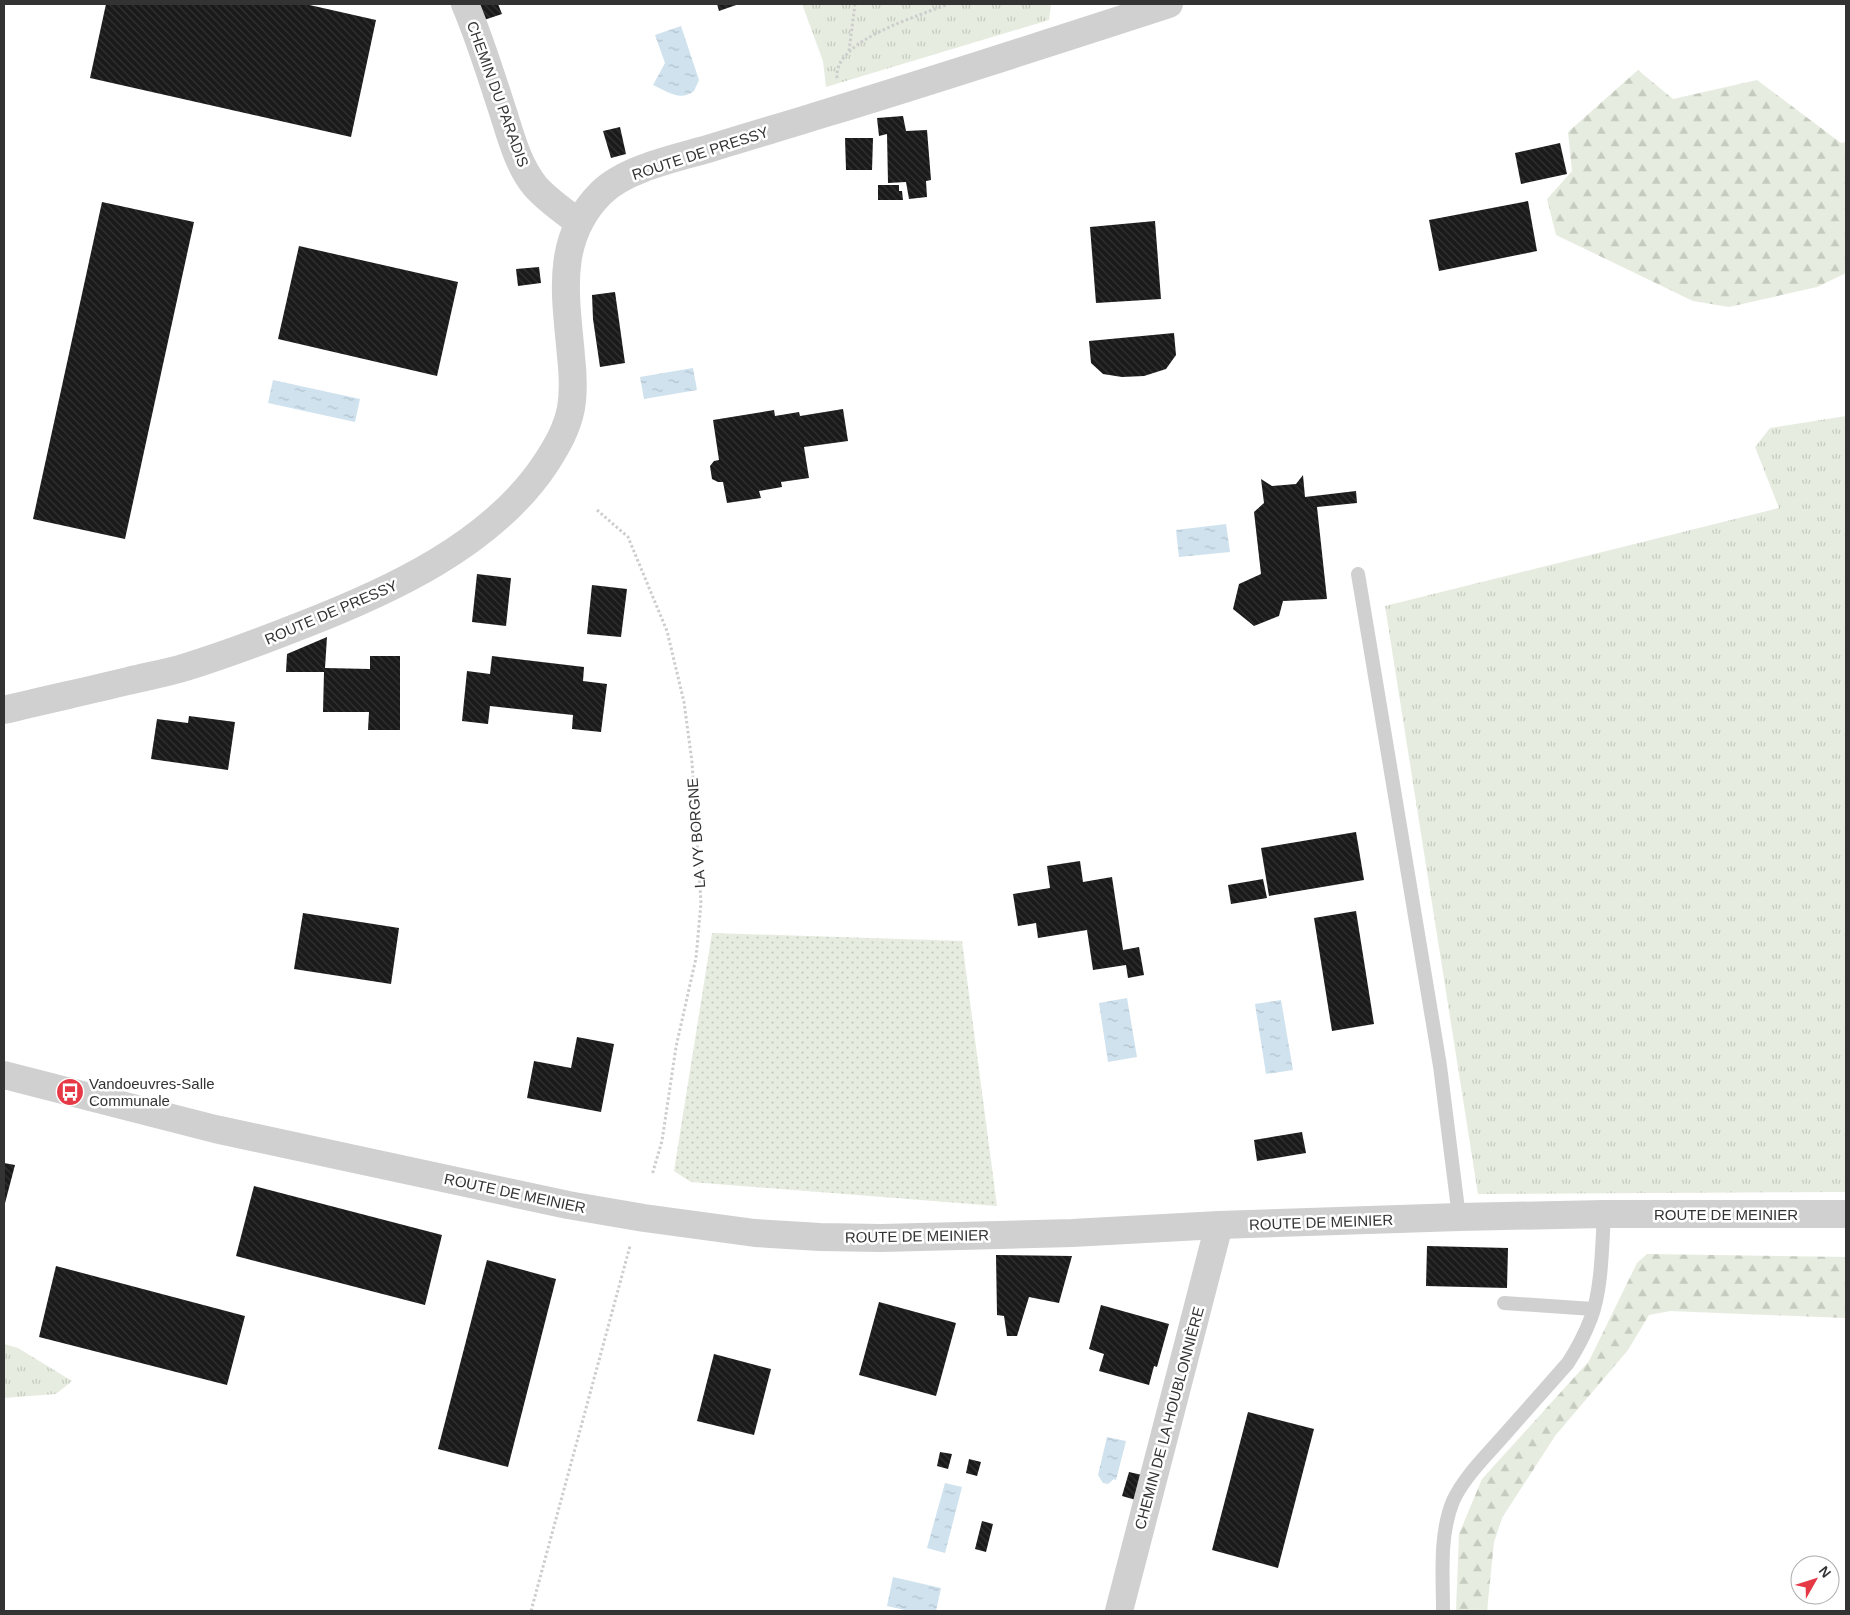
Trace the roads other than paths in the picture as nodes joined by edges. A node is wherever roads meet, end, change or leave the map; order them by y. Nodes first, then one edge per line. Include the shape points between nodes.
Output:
1 (465, 4) edge
2 (1170, 4) edge
3 (579, 223) junction
4 (1358, 574) dead end
5 (4, 710) edge
6 (4, 1075) edge
7 (1604, 1214) junction
8 (1846, 1214) edge
9 (1459, 1217) junction
10 (1219, 1225) junction
11 (1504, 1302) dead end
12 (1593, 1309) junction
13 (1119, 1611) edge
14 (1443, 1611) edge

1 - 3 street, CHEMIN DU PARADIS via 524,168 535,185
2 - 3 street, ROUTE DE PRESSY via 631,174 599,195
3 - 5 street, ROUTE DE PRESSY via 570,243 564,284 573,379 567,423 559,443 540,472 504,512 427,567 382,592 324,617 183,668
4 - 9 lane via 1440,1066
6 - 10 street, ROUTE DE MEINIER via 214,1129 568,1205 755,1233 881,1238
7 - 8 street, ROUTE DE MEINIER
7 - 9 street, ROUTE DE MEINIER
7 - 12 lane via 1600,1275
9 - 10 street, ROUTE DE MEINIER
10 - 13 street, CHEMIN DE LA HOUBLONNIÈRE
11 - 12 lane
12 - 14 lane via 1568,1363 1482,1460 1453,1501 1443,1556

